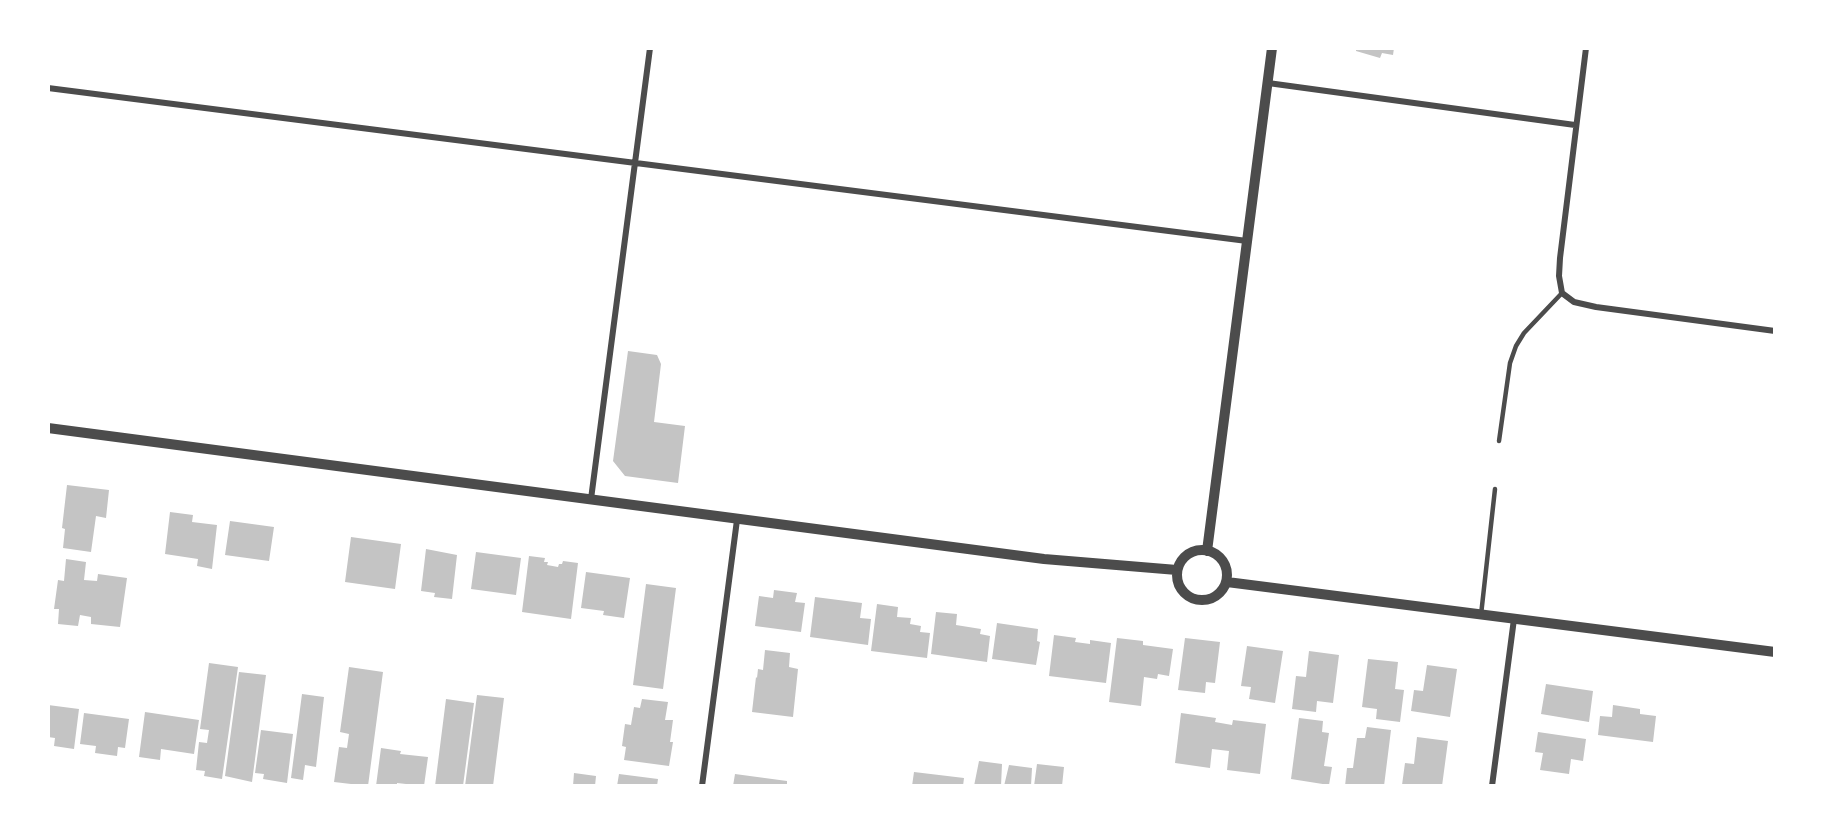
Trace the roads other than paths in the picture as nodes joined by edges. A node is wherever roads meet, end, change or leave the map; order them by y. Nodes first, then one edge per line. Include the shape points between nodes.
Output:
1 (650, 48) edge
2 (1272, 48) edge
3 (1586, 48) edge
4 (1268, 83) junction
5 (48, 88) edge
6 (1575, 124) junction
7 (634, 164) junction
8 (1247, 241) junction
9 (1562, 293) junction
10 (1775, 331) edge
11 (48, 428) edge
12 (1499, 441) dead end
13 (1495, 489) dead end
14 (591, 499) junction
15 (737, 520) junction
16 (1208, 550) junction
17 (1177, 570) junction
18 (1227, 582) junction
19 (1481, 615) junction
20 (1514, 619) junction
21 (1775, 652) edge
22 (702, 786) edge
23 (1491, 786) edge

1 - 7 street
2 - 4 street
3 - 6 street
4 - 6 street
4 - 8 street
5 - 7 street
6 - 9 street via 1558,276
7 - 8 street
7 - 14 street
8 - 16 street
9 - 10 street via 1574,302 1596,307
9 - 12 lane via 1516,346
11 - 14 street
13 - 19 lane
14 - 15 street
15 - 17 street via 1044,560
15 - 22 street
16 - 17 street via 1192,552
16 - 18 street via 1221,558 1228,573
17 - 18 street via 1180,587 1192,599 1209,600
18 - 19 street
19 - 20 street
20 - 21 street
20 - 23 street

